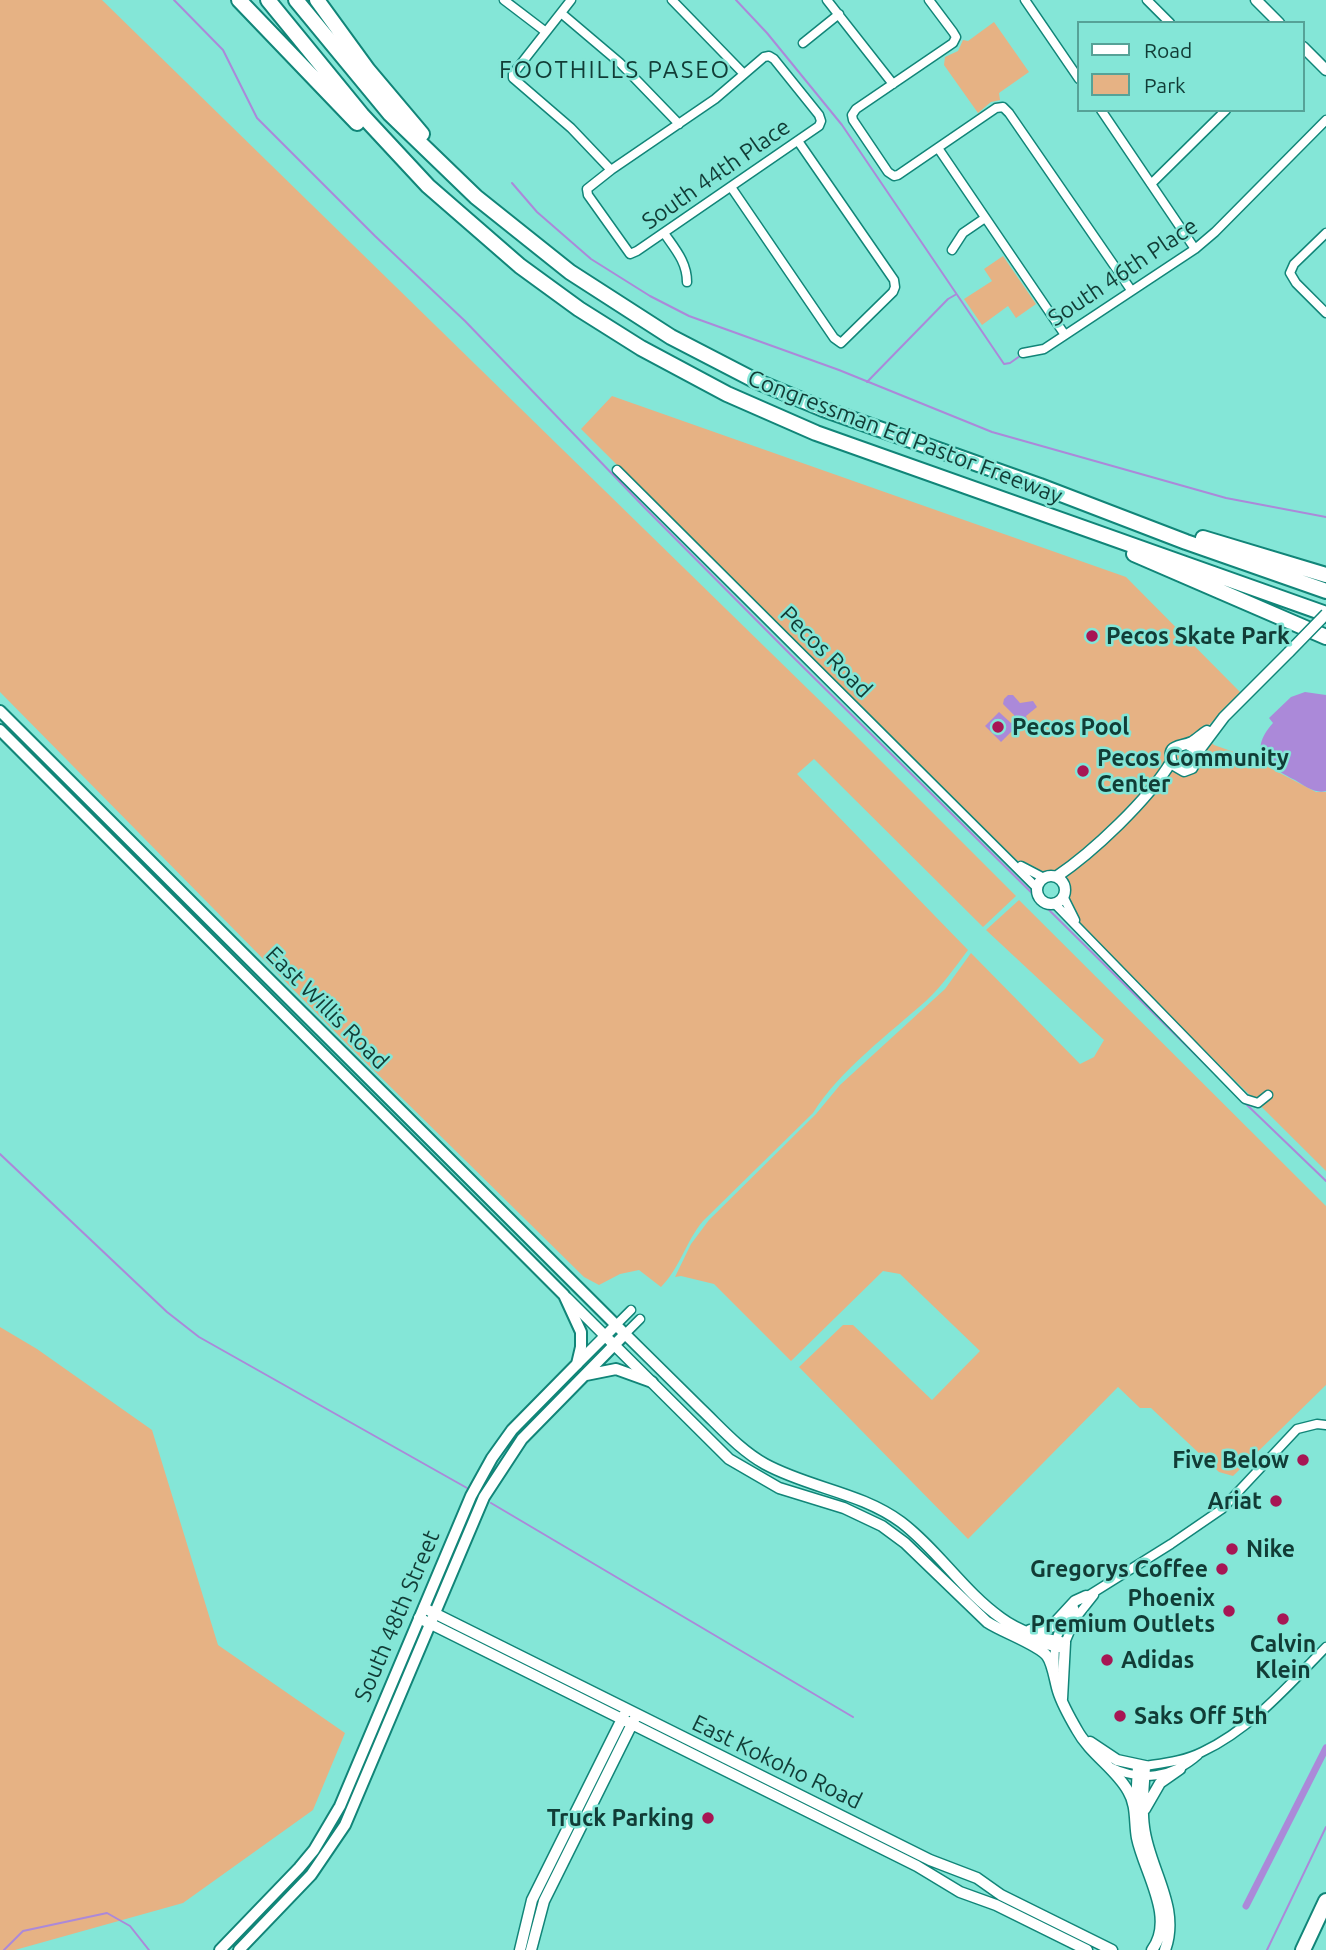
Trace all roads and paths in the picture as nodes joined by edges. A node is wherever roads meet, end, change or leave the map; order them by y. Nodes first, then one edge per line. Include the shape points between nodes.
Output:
1 (239, 0) edge
2 (268, 0) edge
3 (296, 0) edge
4 (317, 0) edge
5 (504, 0) edge
6 (571, 0) edge
7 (672, 0) edge
8 (827, 0) edge
9 (929, 0) edge
10 (1025, 0) edge
11 (1147, 0) edge
12 (1256, 0) edge
13 (561, 13) junction
14 (839, 14) junction
15 (1168, 21) edge
16 (1277, 21) edge
17 (546, 32) junction
18 (803, 43) dead end
19 (1305, 48) edge
20 (1324, 62) edge
21 (744, 74) junction
22 (1078, 78) edge
23 (893, 84) junction
24 (1103, 112) edge
25 (1224, 112) edge
26 (1326, 120) edge
27 (679, 124) junction
28 (798, 141) junction
29 (938, 148) junction
30 (411, 169) junction
31 (611, 170) junction
32 (1151, 184) junction
33 (731, 187) junction
34 (494, 213) junction
35 (985, 218) junction
36 (664, 233) junction
37 (1326, 233) edge
38 (1195, 249) junction
39 (952, 250) dead end
40 (687, 282) dead end
41 (1131, 290) junction
42 (1326, 313) edge
43 (1065, 335) junction
44 (1023, 353) dead end
45 (617, 470) dead end
46 (1040, 486) junction
47 (1033, 510) junction
48 (1326, 575) edge
49 (1326, 591) edge
50 (1326, 614) edge
51 (1326, 638) edge
52 (0, 712) edge
53 (1224, 717) junction
54 (0, 730) edge
55 (1188, 744) junction
56 (1197, 753) junction
57 (1171, 762) junction
58 (1181, 770) junction
59 (1151, 789) junction
60 (128, 840) junction
61 (119, 849) junction
62 (1010, 859) junction
63 (1044, 878) junction
64 (1061, 886) junction
65 (1037, 888) junction
66 (1054, 904) junction
67 (1082, 932) junction
68 (1268, 1096) dead end
69 (564, 1295) junction
70 (631, 1310) dead end
71 (640, 1319) dead end
72 (617, 1325) junction
73 (625, 1334) junction
74 (605, 1336) junction
75 (614, 1345) junction
76 (577, 1364) junction
77 (583, 1376) junction
78 (652, 1382) junction
79 (1326, 1425) edge
80 (724, 1431) junction
81 (712, 1443) junction
82 (848, 1494) junction
83 (844, 1508) junction
84 (1101, 1588) junction
85 (1086, 1596) junction
86 (421, 1613) junction
87 (433, 1619) junction
88 (1018, 1634) junction
89 (1059, 1645) junction
90 (1326, 1647) edge
91 (1057, 1681) junction
92 (1062, 1700) junction
93 (632, 1711) junction
94 (627, 1721) junction
95 (1078, 1733) junction
96 (1200, 1753) junction
97 (1102, 1763) junction
98 (1180, 1769) junction
99 (1140, 1771) junction
100 (1135, 1808) junction
101 (850, 1820) junction
102 (1144, 1827) junction
103 (845, 1830) junction
104 (996, 1892) junction
105 (1326, 1902) edge
106 (991, 1903) junction
107 (220, 1950) edge
108 (239, 1950) edge
109 (520, 1950) edge
110 (531, 1950) edge
111 (1087, 1950) edge
112 (1112, 1950) edge
113 (1152, 1950) edge
114 (1165, 1950) edge
115 (1303, 1950) edge

1 - 30 highway via 367,134
2 - 30 highway, Congressman Ed Pastor Freeway
3 - 34 highway, Congressman Ed Pastor Freeway via 390,114
4 - 34 highway via 391,98
5 - 17 street
6 - 13 street
7 - 21 street
8 - 14 street
9 - 23 street via 956,37
10 - 22 street
11 - 15 street
12 - 16 street
13 - 17 street
13 - 27 street via 620,63
14 - 18 street
14 - 23 street
17 - 31 street via 513,78
19 - 20 street
21 - 27 street
21 - 28 street, South 44th Place via 769,56 804,96 821,121
23 - 29 street via 852,115 888,172 894,177
24 - 32 street
25 - 32 street
26 - 38 street, South 46th Place
27 - 31 street
28 - 33 street, South 44th Place
28 - 33 street via 894,280 893,292 841,343
29 - 35 street
29 - 41 street via 1003,107
30 - 47 highway, Congressman Ed Pastor Freeway via 539,280 683,372 816,433
31 - 36 street, South 44th Place via 587,189 588,195 630,254
32 - 38 street
33 - 36 street, South 44th Place
34 - 46 highway, Congressman Ed Pastor Freeway via 609,299 713,359 823,409
35 - 39 street via 964,233
35 - 43 street
36 - 40 street via 681,258
37 - 42 street via 1290,273
38 - 41 street, South 46th Place
41 - 43 street, South 46th Place
43 - 44 street, South 46th Place via 1044,349
45 - 62 street, Pecos Road
46 - 48 highway
46 - 49 highway, Congressman Ed Pastor Freeway
47 - 50 highway, Congressman Ed Pastor Freeway
47 - 51 highway
50 - 53 street, bridge
52 - 60 main road, East Willis Road
53 - 55 street
53 - 56 street
54 - 61 main road, East Willis Road
55 - 56 street
55 - 57 street via 1173,748
56 - 58 street via 1194,766
57 - 58 street
57 - 59 street
58 - 59 street
59 - 64 street via 1083,857
60 - 61 main road
60 - 72 main road, East Willis Road
61 - 69 main road, East Willis Road
62 - 63 street, Pecos Road
62 - 65 street, Pecos Road
63 - 64 street
63 - 65 street
64 - 66 street
64 - 67 street
65 - 66 street via 1041,899
66 - 67 street
67 - 68 street via 1245,1099 1258,1103
69 - 74 street, East Willis Road
69 - 76 main road via 581,1332
70 - 72 street, South 48th Street
71 - 73 street, South 48th Street
72 - 73 main road, East Willis Road
72 - 74 street, South 48th Street
73 - 75 main road, South 48th Street
73 - 80 street
74 - 75 street, East Willis Road
74 - 76 street, South 48th Street
75 - 77 main road, South 48th Street
75 - 78 street, East Willis Road
76 - 86 main road, South 48th Street via 512,1430 492,1458
77 - 78 main road via 616,1368
77 - 87 main road, South 48th Street via 502,1466 484,1497
78 - 81 street, East Willis Road
79 - 84 street via 1297,1430 1222,1509
80 - 81 street
80 - 82 street via 768,1466
81 - 83 street, East Willis Road via 771,1485
82 - 83 street
82 - 88 street via 908,1528
83 - 88 street, East Willis Road via 905,1543 995,1627
84 - 85 street
84 - 89 street
85 - 88 street via 1075,1601 1051,1627
85 - 89 street via 1061,1626
86 - 87 street, East Kokoho Road
86 - 107 main road, South 48th Street via 340,1806 314,1850
87 - 93 street, East Kokoho Road
87 - 94 street, East Kokoho Road
87 - 108 main road, South 48th Street via 345,1825 311,1875
88 - 89 street
88 - 91 street via 1045,1653
89 - 91 street
89 - 92 street
90 - 96 street via 1233,1735
91 - 92 street
92 - 95 street
93 - 94 street
93 - 101 street, East Kokoho Road
94 - 103 street, East Kokoho Road
94 - 109 street via 532,1900
94 - 110 street via 544,1901
95 - 97 street
95 - 99 street
96 - 98 street
96 - 99 street
97 - 99 street
97 - 100 street via 1124,1784
98 - 99 street
98 - 102 street via 1154,1791 1144,1812
99 - 100 street
99 - 102 street
100 - 113 street via 1139,1846 1160,1916 1160,1938
101 - 103 street
101 - 104 street, East Kokoho Road via 940,1865 977,1878
102 - 114 street via 1170,1917
103 - 106 street, East Kokoho Road via 960,1892
104 - 106 street
104 - 112 street, East Kokoho Road
105 - 115 highway
106 - 111 street, East Kokoho Road

